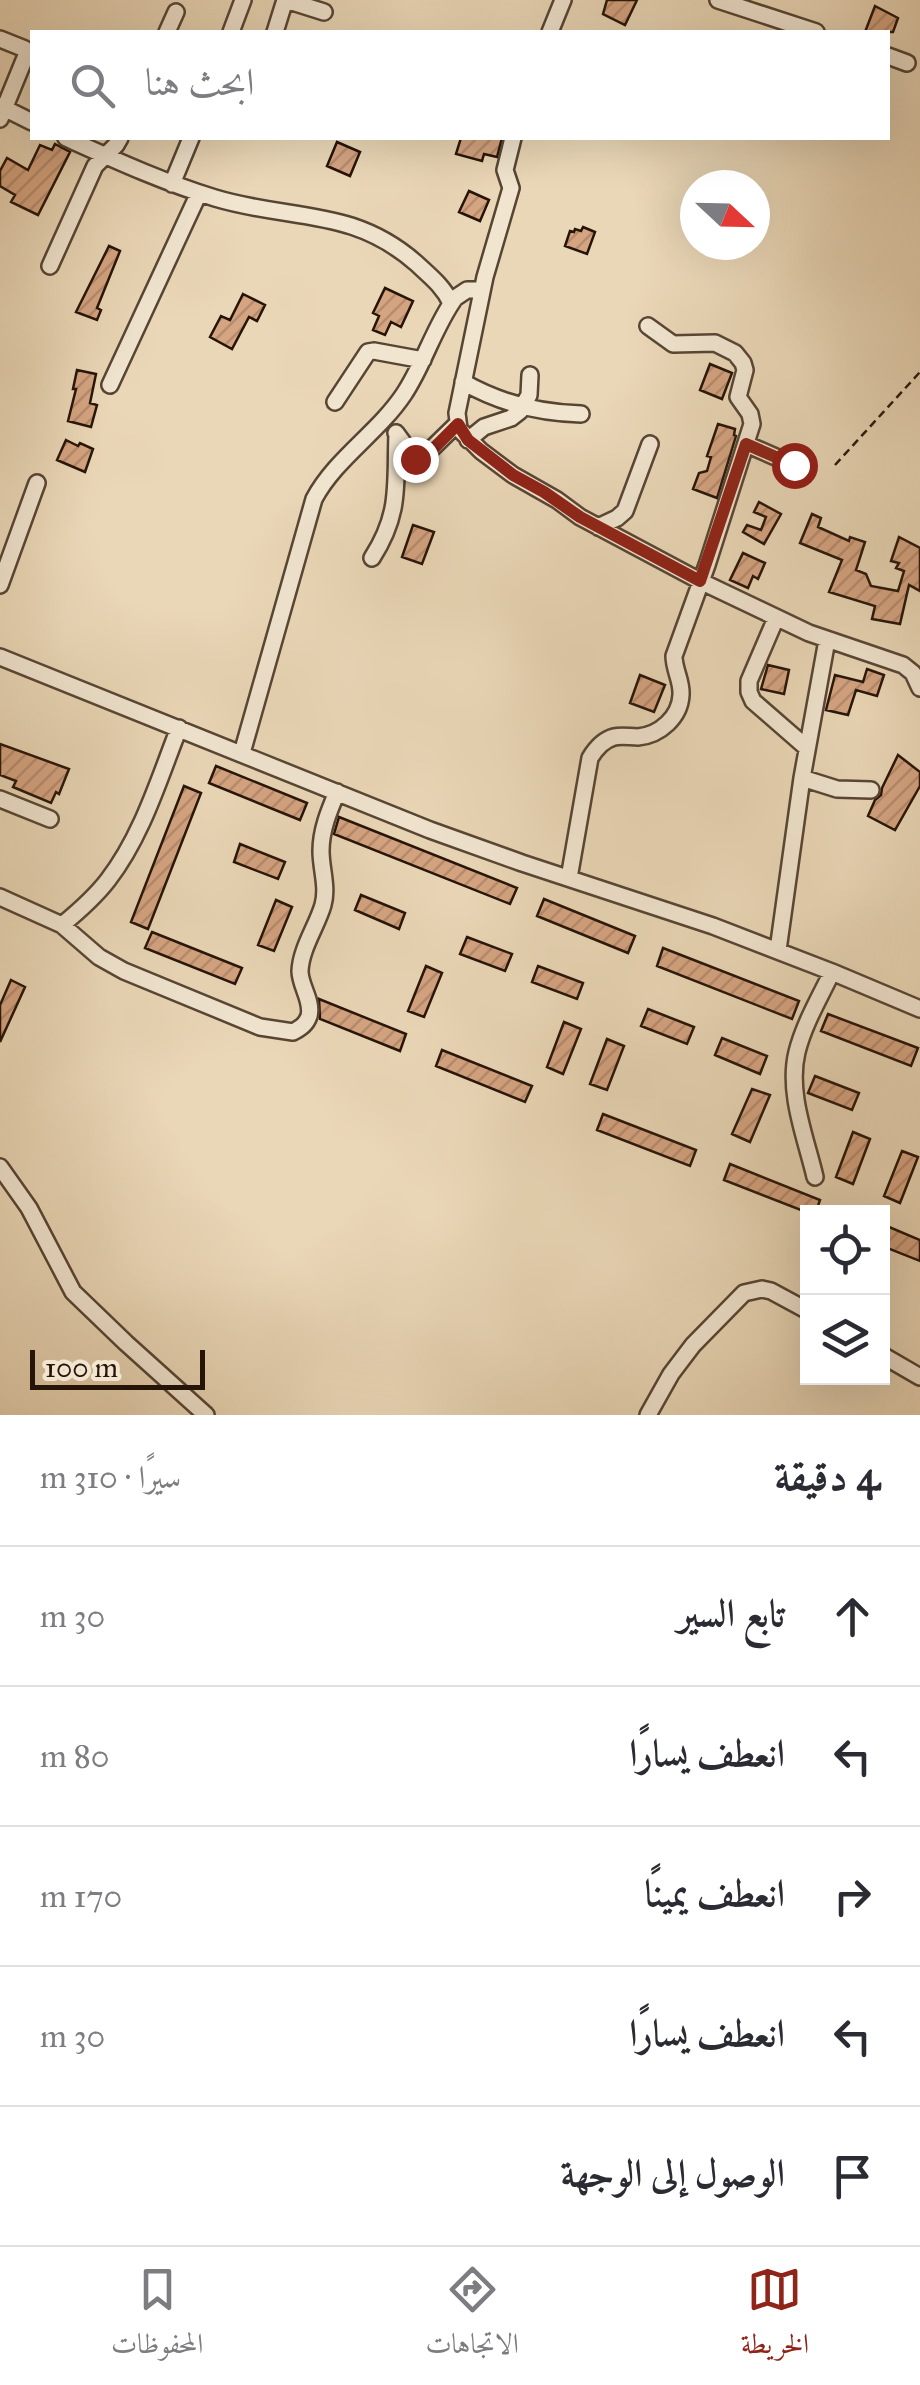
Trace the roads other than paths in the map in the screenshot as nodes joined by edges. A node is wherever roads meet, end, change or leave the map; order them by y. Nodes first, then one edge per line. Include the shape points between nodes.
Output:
1 (243, 0) edge
2 (286, 0) edge
3 (563, 0) edge
4 (718, 0) edge
5 (176, 12) dead end
6 (324, 12) dead end
7 (168, 30) edge
8 (232, 30) edge
9 (276, 30) edge
10 (551, 30) edge
11 (810, 30) edge
12 (0, 38) edge
13 (890, 57) edge
14 (907, 63) dead end
15 (2, 111) edge
16 (30, 121) edge
17 (70, 140) edge
18 (119, 140) edge
19 (191, 140) edge
20 (512, 140) edge
21 (104, 155) junction
22 (172, 184) junction
23 (200, 193) junction
24 (50, 266) dead end
25 (482, 290) junction
26 (451, 304) junction
27 (648, 326) dead end
28 (423, 360) junction
29 (530, 376) dead end
30 (463, 382) junction
31 (110, 385) dead end
32 (335, 402) dead end
33 (524, 407) junction
34 (580, 414) dead end
35 (386, 418) junction
36 (458, 424) junction
37 (397, 434) junction
38 (468, 440) junction
39 (650, 444) dead end
40 (746, 444) junction
41 (794, 465) dead end
42 (38, 484) dead end
43 (598, 527) junction
44 (372, 558) dead end
45 (700, 581) junction
46 (0, 585) edge
47 (776, 618) junction
48 (828, 640) junction
49 (0, 657) edge
50 (920, 688) edge
51 (179, 728) junction
52 (808, 748) junction
53 (242, 753) junction
54 (802, 778) junction
55 (871, 790) dead end
56 (337, 792) junction
57 (0, 799) edge
58 (20, 807) junction
59 (0, 816) edge
60 (50, 819) dead end
61 (569, 878) junction
62 (0, 897) edge
63 (0, 906) edge
64 (22, 906) junction
65 (62, 925) junction
66 (778, 950) junction
67 (832, 972) junction
68 (920, 1008) edge
69 (0, 1167) edge
70 (816, 1177) dead end
71 (800, 1307) edge
72 (890, 1360) edge
73 (920, 1377) edge
74 (206, 1415) edge
75 (648, 1415) edge

1 - 8 street
2 - 6 street
2 - 9 street
3 - 10 street
4 - 11 street
5 - 7 street
12 - 15 street via 27,53
13 - 14 street
15 - 16 street
17 - 21 street
18 - 21 street
19 - 22 street
20 - 25 street via 505,170 512,188
21 - 22 street
21 - 24 street
22 - 23 street
23 - 26 street via 368,230 410,258
23 - 31 street
25 - 26 street via 461,293
25 - 30 street
26 - 28 street
27 - 40 street via 672,344 715,343 740,358 745,370 738,397 752,424
28 - 32 street via 368,352
28 - 35 street
29 - 33 street
30 - 33 street
30 - 36 street
33 - 34 street
33 - 38 street
35 - 37 street
35 - 53 street via 331,473 314,500
36 - 37 street via 419,461
36 - 38 street
37 - 44 street via 394,508
38 - 43 street
39 - 43 street via 623,514
40 - 41 street
40 - 45 street
42 - 46 street
43 - 45 street
45 - 47 street
45 - 61 street via 674,656 682,692 675,714 649,734 605,741 590,758
47 - 48 street
47 - 52 street via 748,692
48 - 50 street via 903,665
48 - 52 street
49 - 51 street
51 - 53 street
51 - 65 street via 125,854
52 - 54 street
53 - 56 street
54 - 55 street
54 - 66 street
56 - 61 street
56 - 65 street via 321,842 323,905 300,966 308,1016 293,1032 260,1027 124,971
57 - 58 street
58 - 59 street
58 - 60 street
61 - 66 street
62 - 64 street
63 - 64 street
64 - 65 street
66 - 67 street
67 - 68 street
67 - 70 street via 794,1066
69 - 74 street via 73,1292
71 - 75 street via 771,1291 744,1293 693,1345
72 - 73 street

